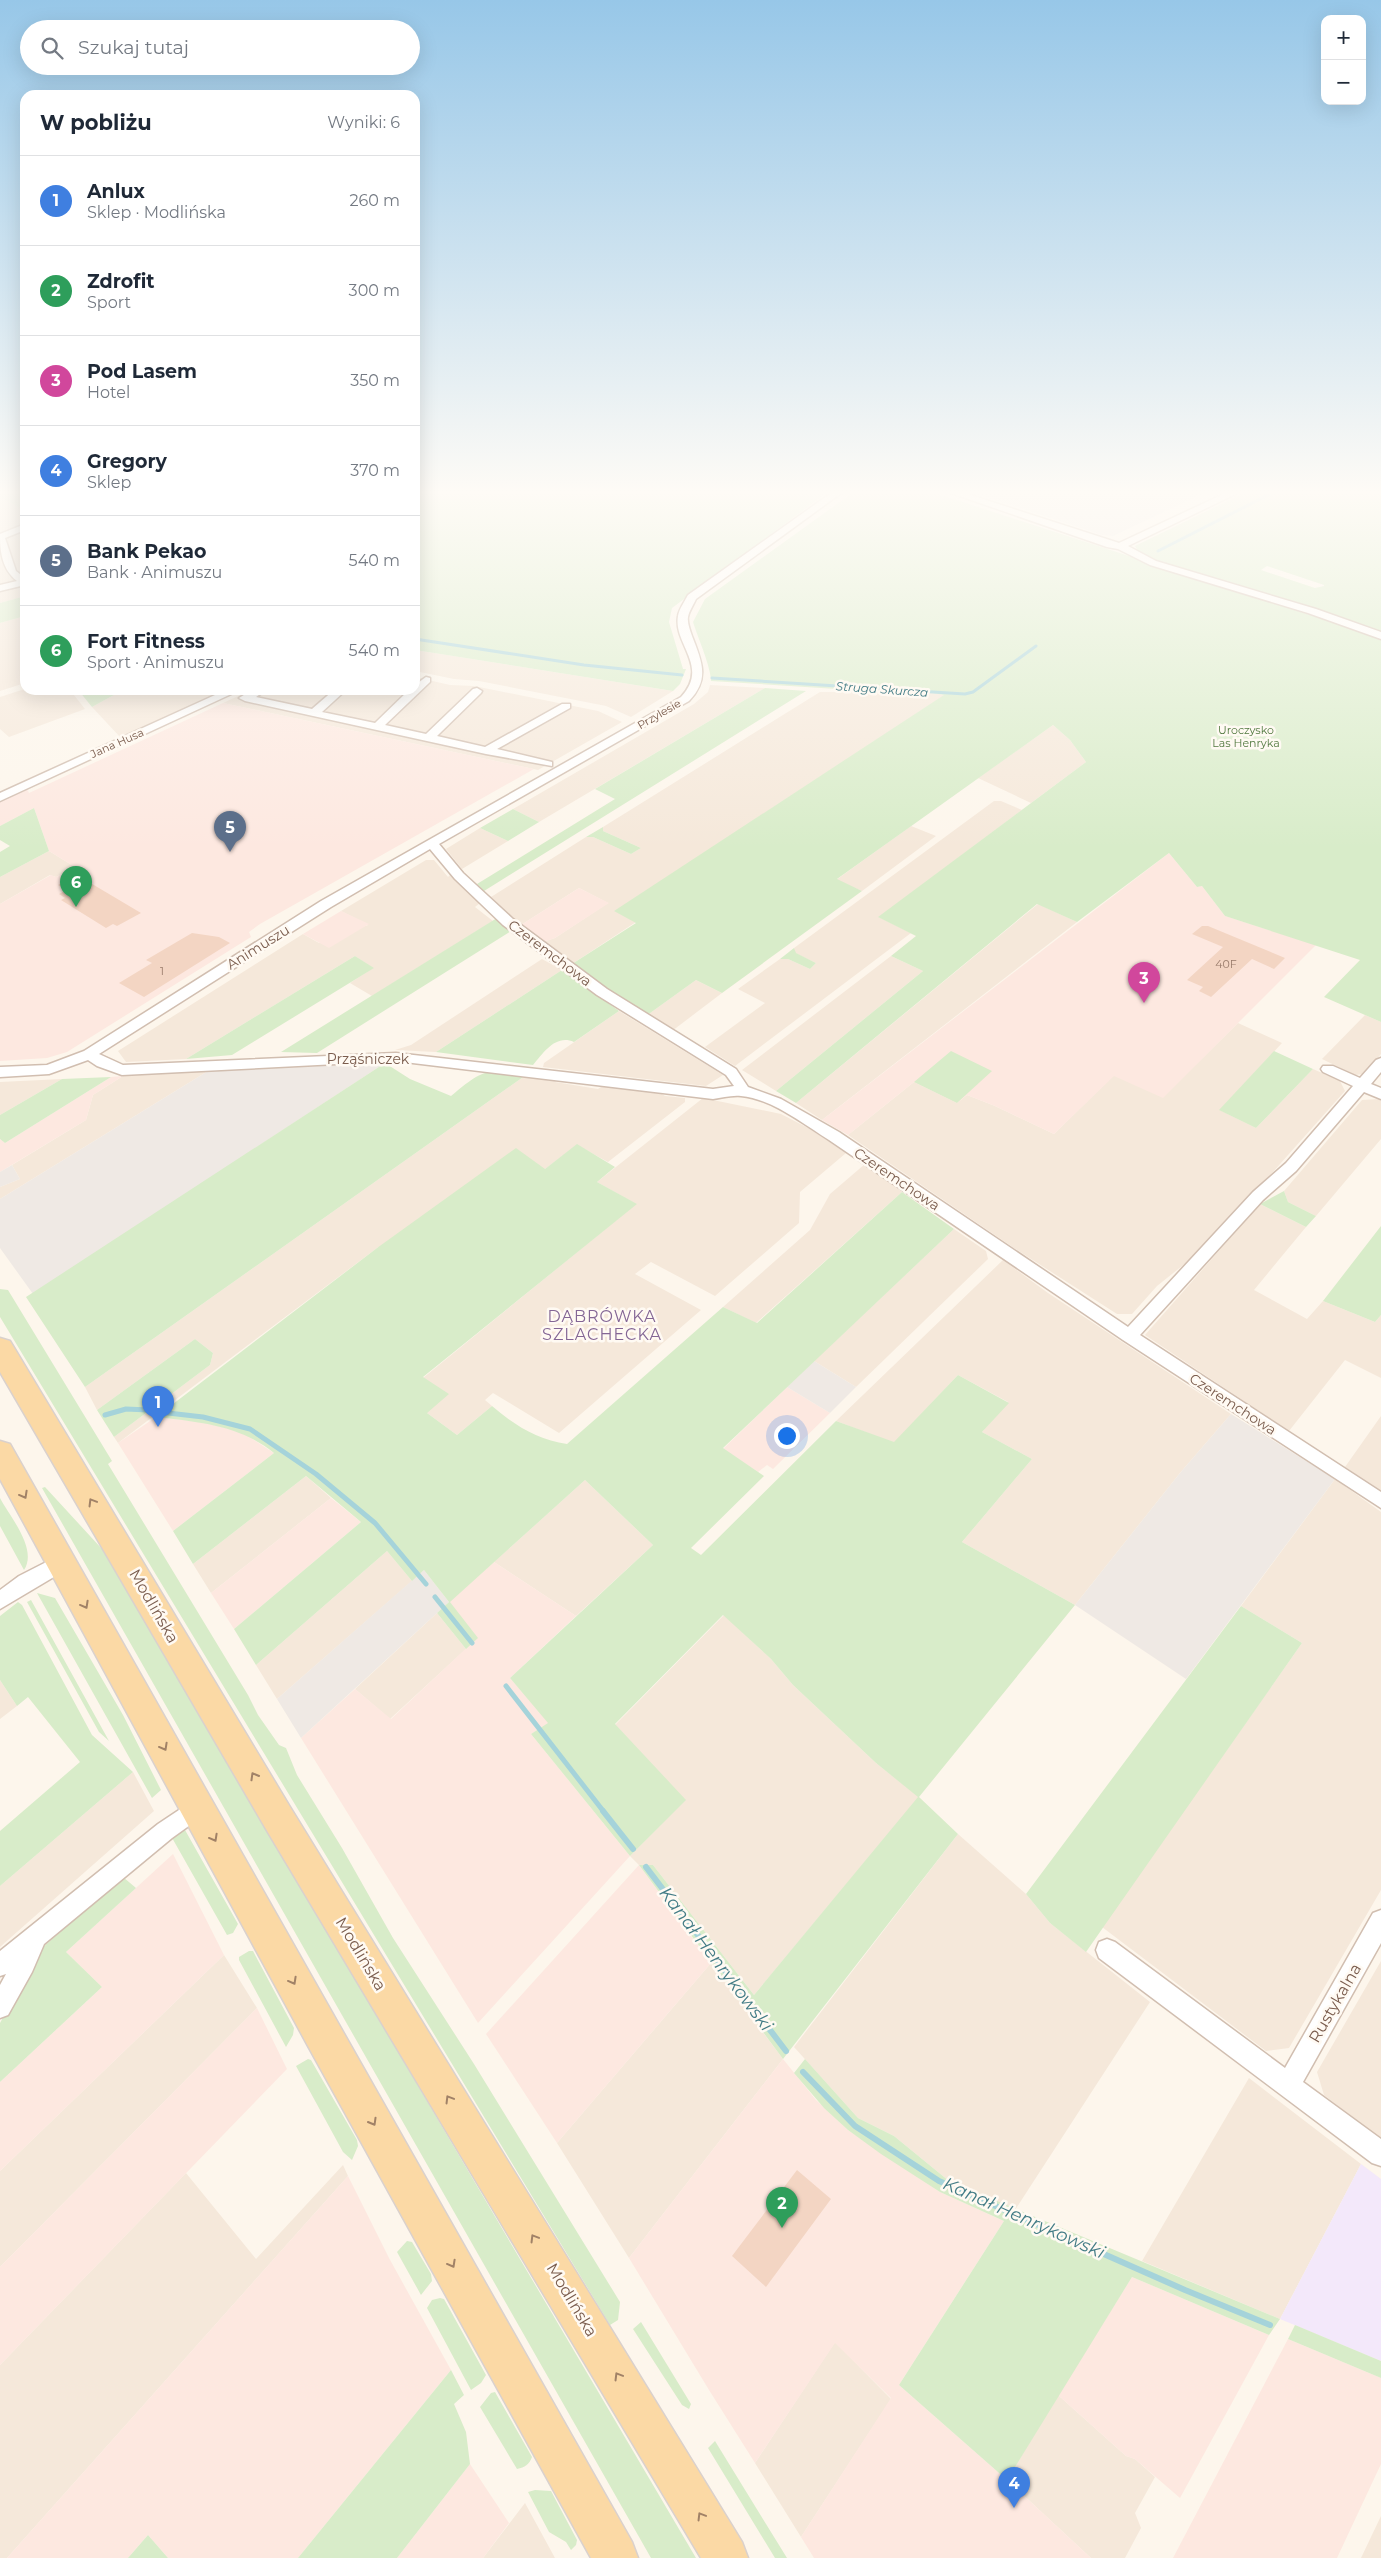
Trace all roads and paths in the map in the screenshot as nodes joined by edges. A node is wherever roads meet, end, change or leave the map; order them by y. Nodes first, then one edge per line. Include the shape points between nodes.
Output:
1 (686, 610) edge
2 (1310, 610) edge
3 (1381, 636) edge
4 (426, 680) dead end
5 (420, 686) edge
6 (477, 692) dead end
7 (224, 695) edge
8 (251, 695) edge
9 (335, 695) edge
10 (410, 695) edge
11 (566, 706) dead end
12 (314, 713) junction
13 (377, 726) junction
14 (429, 738) junction
15 (486, 751) junction
16 (548, 764) dead end
17 (0, 797) edge
18 (430, 844) junction
19 (89, 1054) junction
20 (1381, 1063) edge
21 (1328, 1069) dead end
22 (0, 1072) edge
23 (1362, 1085) junction
24 (740, 1091) junction
25 (1381, 1094) edge
26 (1129, 1336) junction
27 (0, 1348) edge
28 (0, 1452) edge
29 (1381, 1502) edge
30 (62, 1562) junction
31 (0, 1601) edge
32 (197, 1808) junction
33 (1381, 1921) edge
34 (34, 1938) junction
35 (1107, 1950) dead end
36 (0, 1966) edge
37 (0, 2007) edge
38 (1289, 2084) junction
39 (1381, 2154) edge
40 (616, 2558) edge
41 (726, 2558) edge

1 - 18 street, Przylesie via 683,616 699,675 694,692
2 - 3 street
4 - 5 street
6 - 14 street
7 - 17 street, Jana Husa
8 - 12 street via 245,698
9 - 12 street
10 - 13 street
11 - 15 street
12 - 13 street
13 - 14 street
14 - 15 street
15 - 16 street
18 - 19 street, Animuszu via 326,904
18 - 24 street, Czeremchowa via 508,922 602,992 731,1072 741,1085
19 - 22 street via 49,1069
19 - 24 street, Prząśniczek via 122,1070 396,1057 713,1094
20 - 23 street
21 - 23 street
23 - 25 street
23 - 26 street via 1291,1167 1258,1196
24 - 26 street, Czeremchowa via 788,1109 834,1136
26 - 29 street, Czeremchowa
41 -> 27 main road, Modlińska via 278,1818
28 -> 30 main road
30 - 31 street
30 -> 32 main road
32 - 34 street via 151,1841
32 -> 40 main road
33 - 38 street, Rustykalna
34 - 36 street
34 - 37 street via 24,1964
35 - 38 street
38 - 39 street

